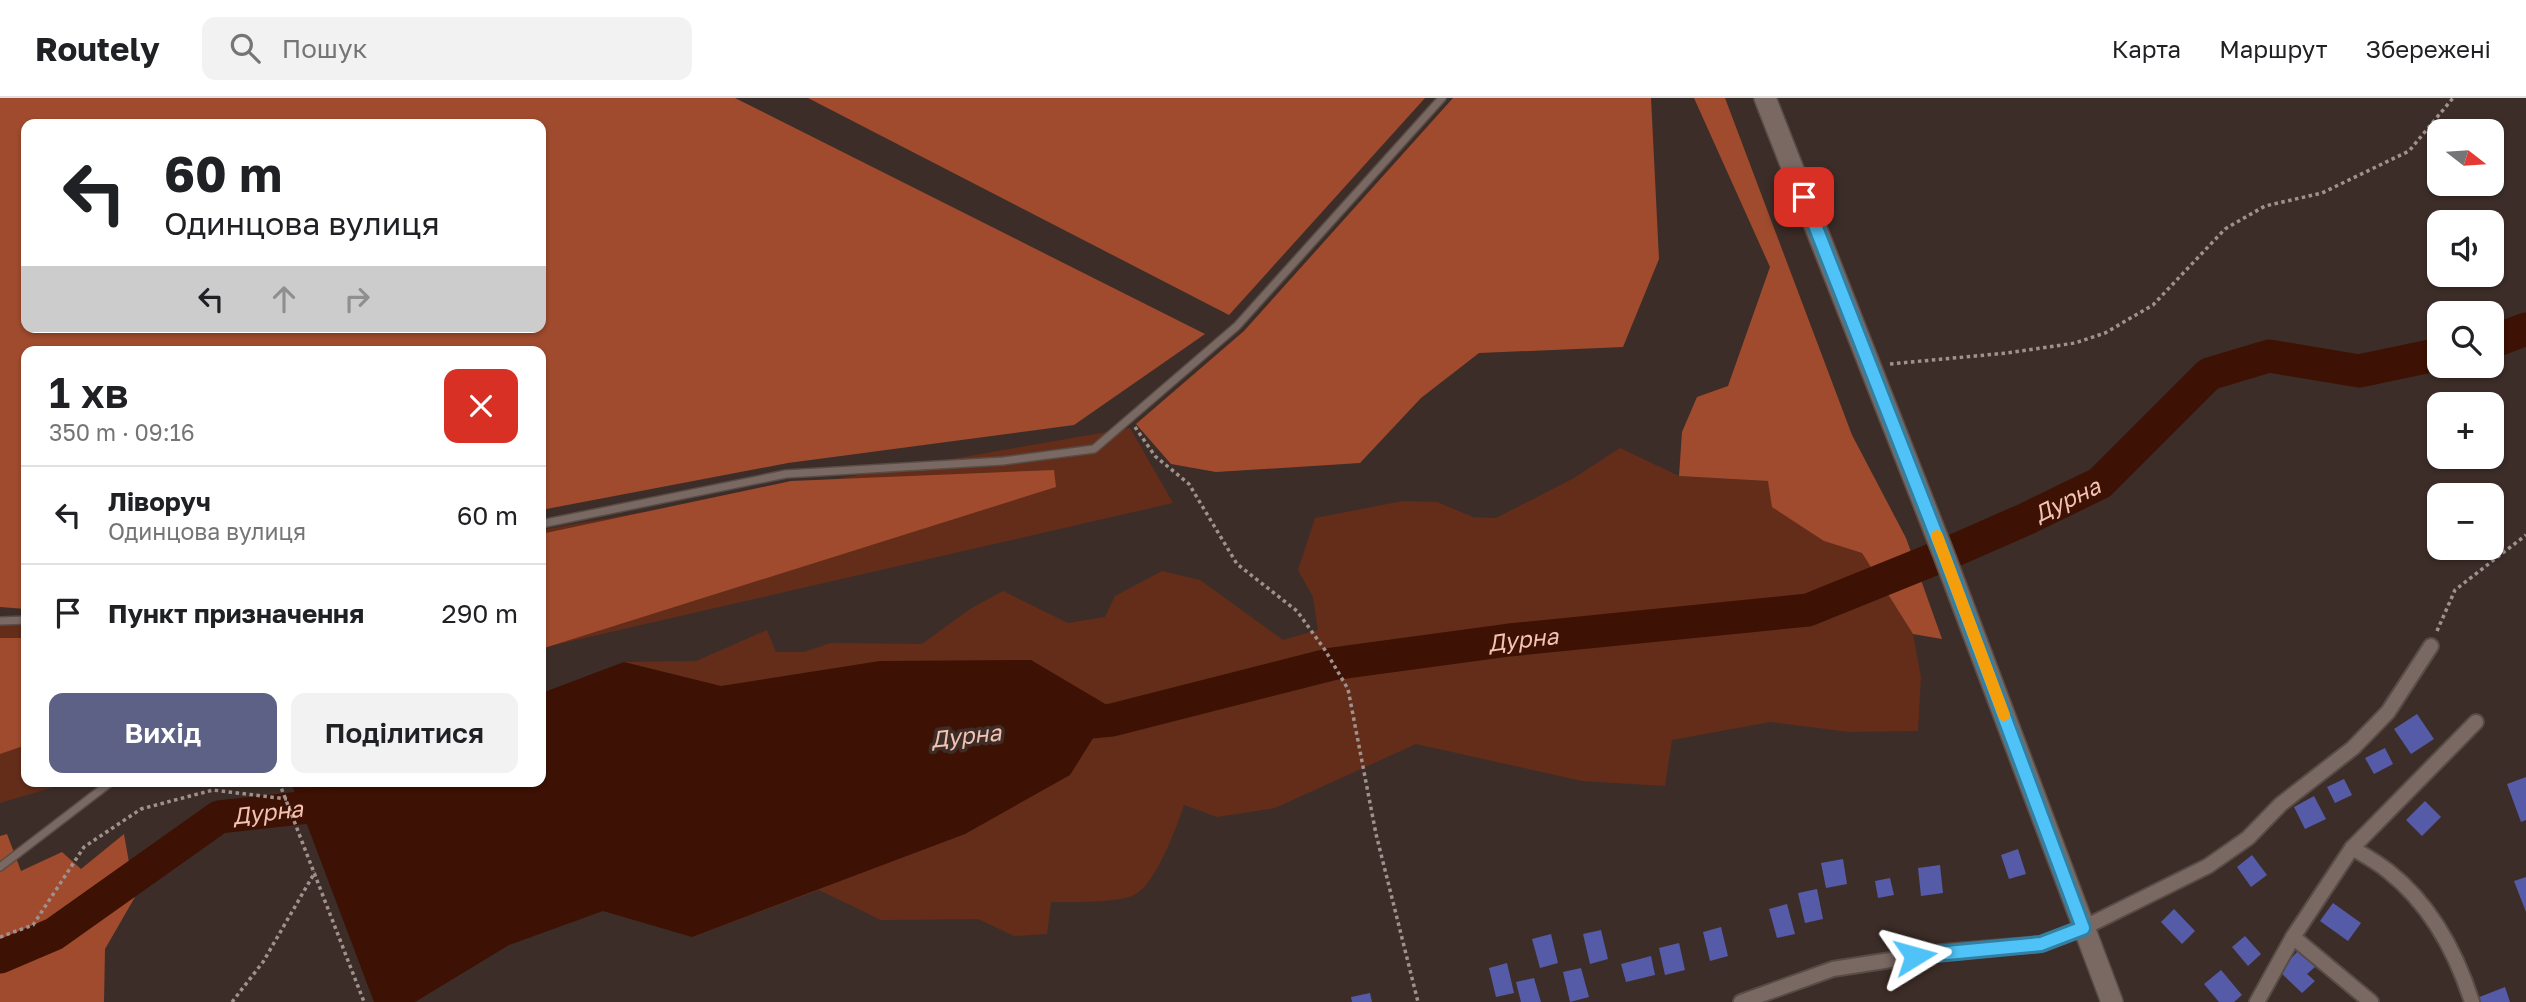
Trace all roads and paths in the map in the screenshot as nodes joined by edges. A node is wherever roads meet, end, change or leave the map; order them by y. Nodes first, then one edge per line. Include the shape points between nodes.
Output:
1 (1442, 98) edge
2 (1765, 98) edge
3 (2452, 98) edge
4 (1871, 369) junction
5 (1130, 419) junction
6 (546, 523) edge
7 (2526, 535) edge
8 (21, 620) edge
9 (0, 621) edge
10 (2431, 646) joint
11 (2476, 722) dead end
12 (104, 787) edge
13 (281, 787) edge
14 (287, 799) junction
15 (2352, 848) junction
16 (0, 867) edge
17 (315, 872) junction
18 (2083, 928) junction
19 (0, 937) edge
20 (2293, 937) junction
21 (232, 1002) edge
22 (364, 1002) edge
23 (1418, 1002) edge
24 (1741, 1002) edge
25 (2112, 1002) edge
26 (2257, 1002) edge
27 (2371, 1002) edge
28 (2472, 1002) edge

1 - 5 lane via 1237,326
2 - 4 main road
3 - 4 path via 2409,151 2322,193 2265,206 2225,229 2153,305 2105,333 2075,343 1901,361
4 - 18 main road
5 - 6 lane via 1094,449 1003,461 786,474
5 - 23 path via 1155,456 1189,484 1237,564 1297,611 1348,689 1376,834
7 - 10 path via 2455,590
8 - 9 lane
10 - 18 street via 2388,712 2248,838 2208,866
11 - 15 street
12 - 16 lane
13 - 14 path
14 - 17 path
14 - 19 path via 213,790 141,808 84,847 33,925
15 - 20 street
15 - 28 street via 2389,872 2431,914
17 - 21 path via 263,962
17 - 22 path
18 - 24 street via 2041,944 1942,952 1833,969
18 - 25 main road
20 - 26 street
20 - 27 street

